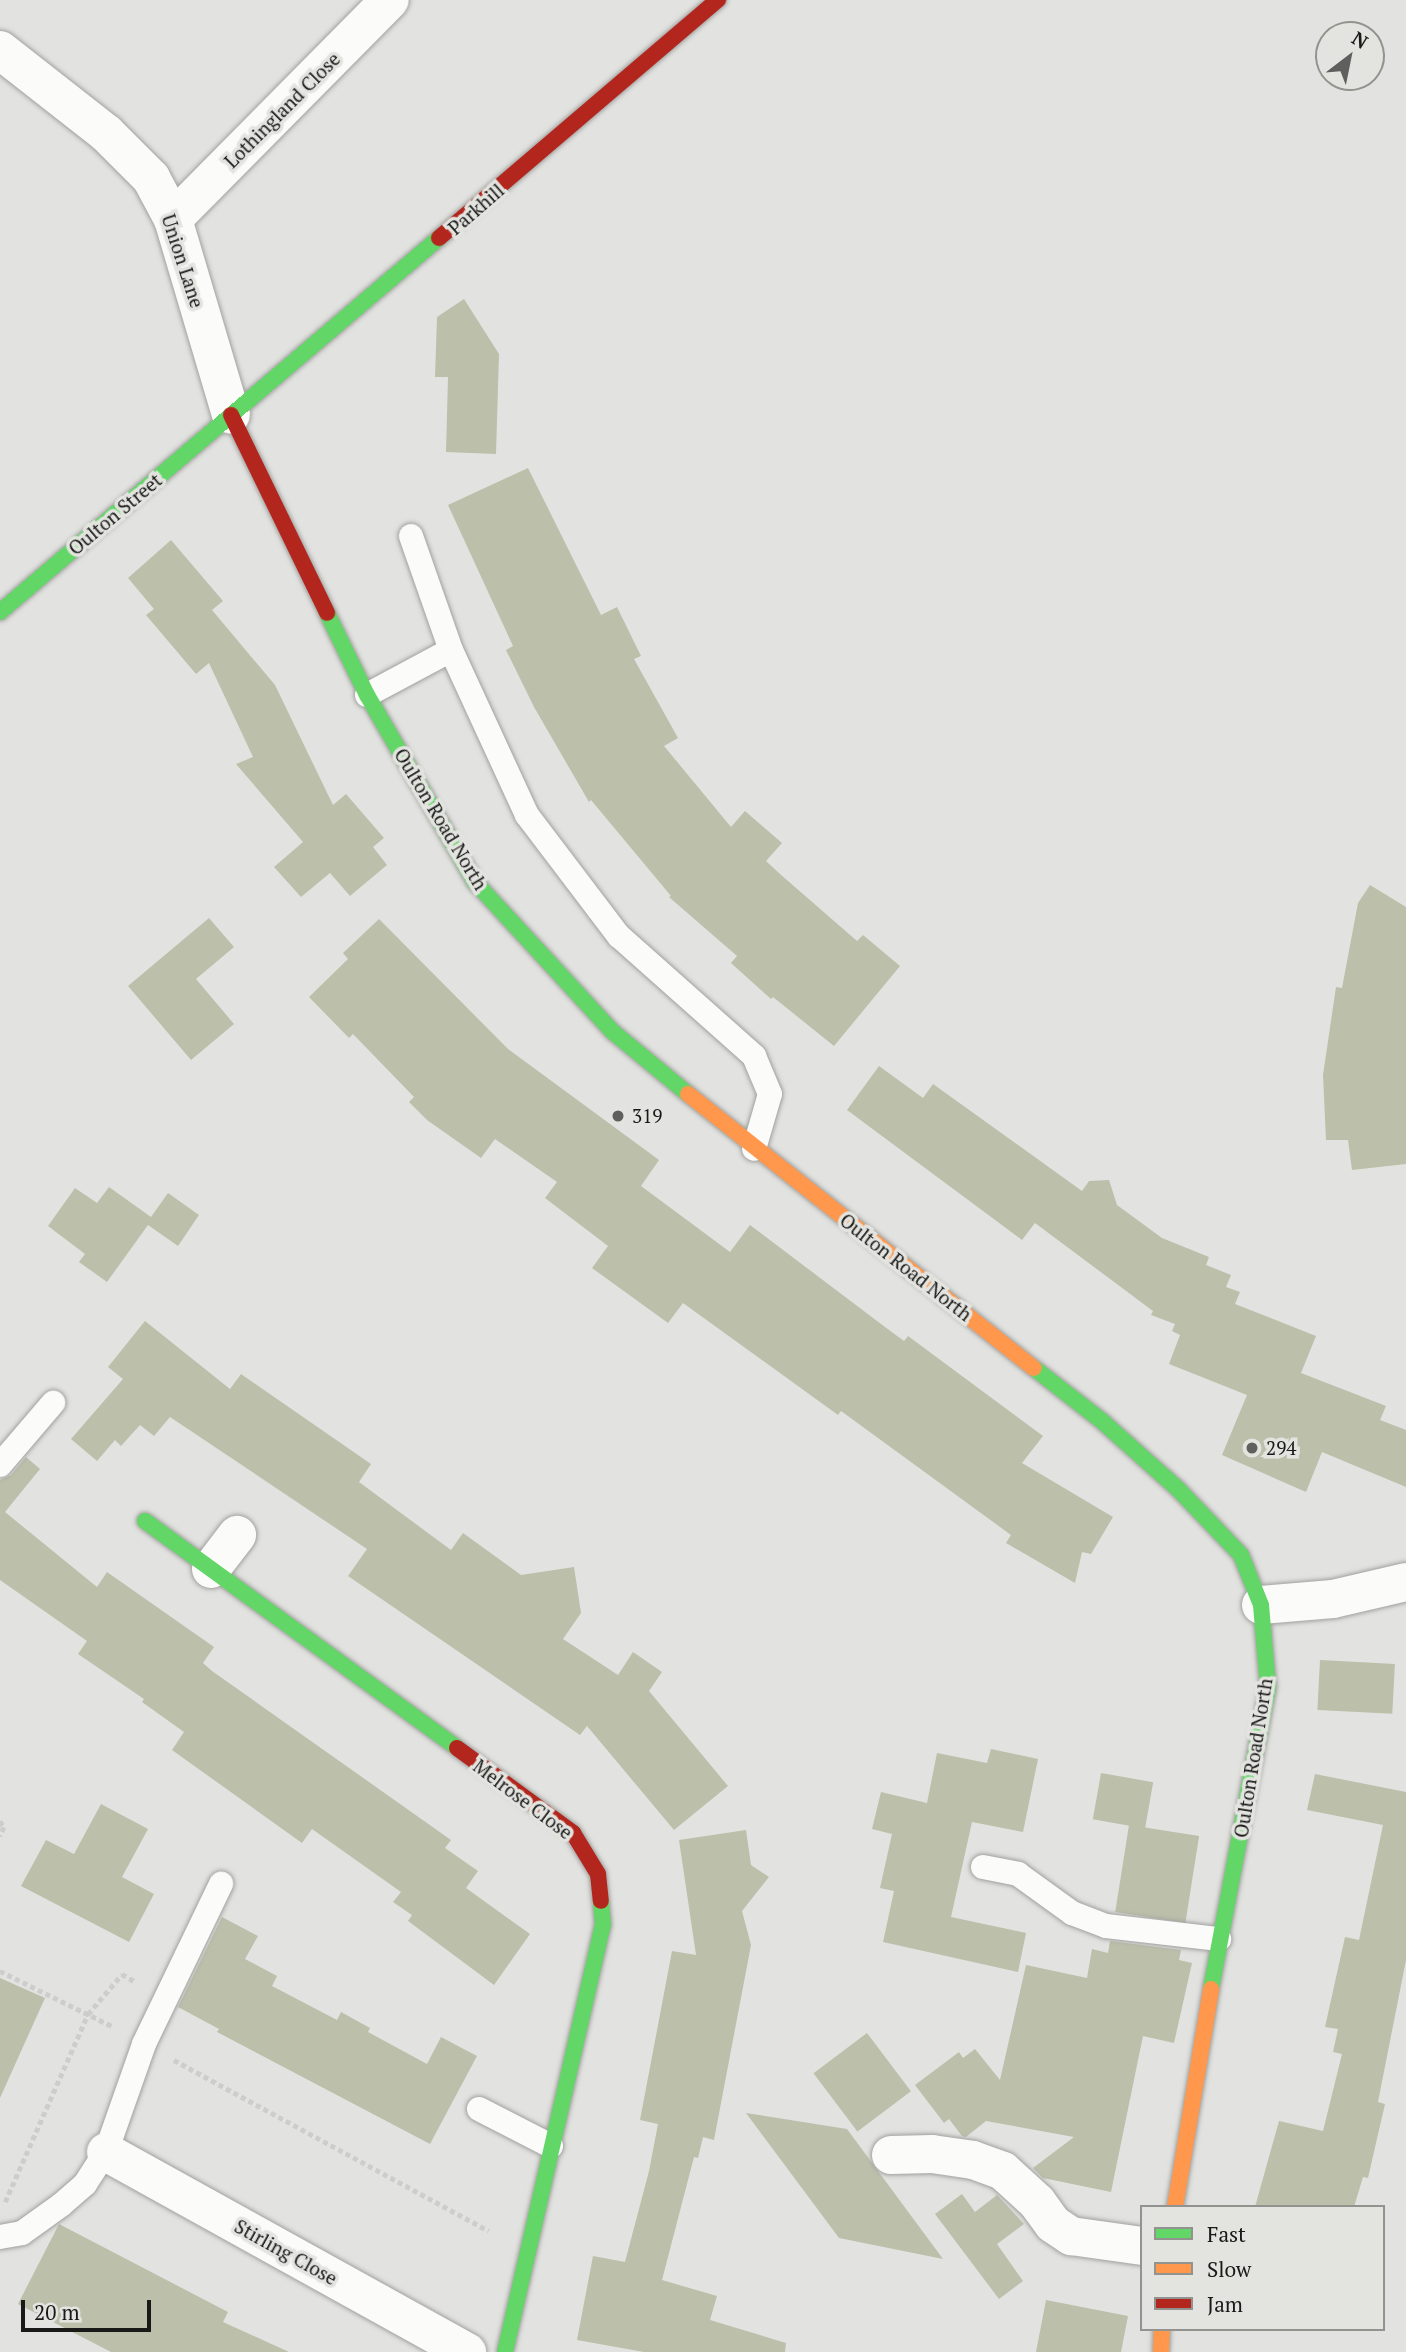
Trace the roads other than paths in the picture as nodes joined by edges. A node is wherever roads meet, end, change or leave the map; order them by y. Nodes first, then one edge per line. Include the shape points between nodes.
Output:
1 (390, 0) edge
2 (718, 0) edge
3 (0, 50) edge
4 (173, 219) junction
5 (231, 415) junction
6 (411, 536) dead end
7 (0, 612) edge
8 (451, 650) junction
9 (368, 695) junction
10 (754, 1149) junction
11 (53, 1403) dead end
12 (0, 1465) edge
13 (145, 1521) dead end
14 (237, 1535) dead end
15 (211, 1569) junction
16 (1406, 1582) edge
17 (1261, 1605) junction
18 (983, 1867) dead end
19 (221, 1884) dead end
20 (1219, 1939) junction
21 (479, 2109) dead end
22 (551, 2146) junction
23 (106, 2152) junction
24 (891, 2155) dead end
25 (1175, 2205) edge
26 (0, 2236) edge
27 (1140, 2246) edge
28 (1162, 2331) edge
29 (467, 2352) edge
30 (505, 2352) edge
31 (1161, 2352) edge

1 - 4 street, Lothingland Close
2 - 5 street, Parkhill
3 - 4 street, Union Lane via 106,133 151,177
4 - 5 street, Union Lane
5 - 7 street, Oulton Street
5 - 9 street, Oulton Road North
6 - 8 lane
8 - 9 lane
8 - 10 lane via 527,815 619,936 754,1056 770,1094
9 - 10 street, Oulton Road North via 475,882 612,1032
10 - 17 street, Oulton Road North via 1103,1422 1178,1489 1241,1555
11 - 12 lane
13 - 15 street, Melrose Close
14 - 15 street
15 - 22 street, Melrose Close via 573,1833 598,1874 603,1925
16 - 17 street via 1333,1600
17 - 20 street, Oulton Road North via 1268,1687
18 - 20 lane via 1018,1874 1072,1913 1106,1926
19 - 23 lane via 144,2043
20 - 25 street, Oulton Road North
21 - 22 lane
22 - 30 street, Melrose Close
23 - 26 lane via 85,2184 61,2205 22,2233
23 - 29 street, Stirling Close
24 - 27 street via 973,2160 1003,2171 1053,2224 1071,2236
28 - 31 street

